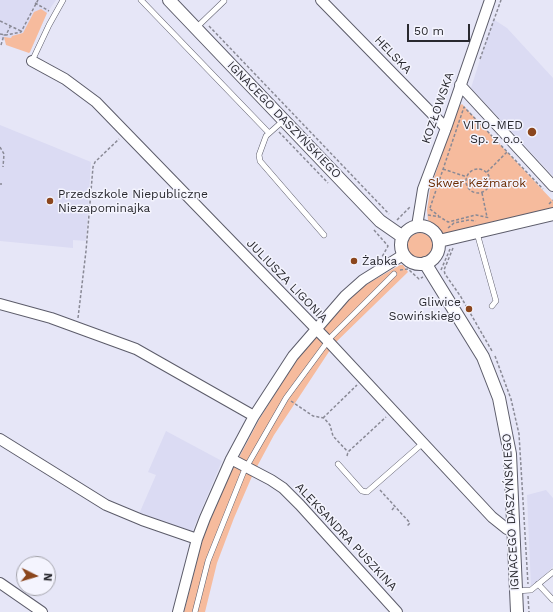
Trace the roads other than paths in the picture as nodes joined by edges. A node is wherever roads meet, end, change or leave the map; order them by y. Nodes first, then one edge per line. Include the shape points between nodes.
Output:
1 (63, 0) edge
2 (141, 0) edge
3 (169, 0) edge
4 (321, 0) edge
5 (490, 0) edge
6 (224, 1) dead end
7 (200, 24) junction
8 (32, 61) joint
9 (460, 85) junction
10 (285, 120) junction
11 (446, 128) junction
12 (269, 133) junction
13 (550, 188) edge
14 (548, 210) edge
15 (417, 226) junction
16 (476, 232) junction
17 (324, 236) dead end
18 (403, 237) junction
19 (448, 242) junction
20 (403, 254) junction
21 (429, 269) junction
22 (394, 274) road end
23 (0, 304) edge
24 (492, 306) dead end
25 (315, 329) junction
26 (328, 341) junction
27 (254, 416) junction
28 (0, 439) edge
29 (423, 443) junction
30 (230, 459) junction
31 (338, 464) dead end
32 (246, 467) junction
33 (514, 530) junction
34 (197, 539) junction
35 (553, 572) edge
36 (0, 583) edge
37 (538, 584) junction
38 (522, 590) junction
39 (553, 600) edge
40 (42, 612) edge
41 (178, 612) edge
42 (196, 612) edge
43 (398, 612) edge
44 (517, 612) edge

1 - 8 lane
2 - 12 lane
3 - 7 street, IGNACEGO DASZYŃSKIEGO
4 - 11 street, HELSKA
5 - 9 street, KOZŁOWSKA
6 - 7 lane
7 - 10 street, IGNACEGO DASZYŃSKIEGO
8 - 25 street, JULIUSZA LIGONIA via 68,81 96,102
9 - 11 street, KOZŁOWSKA
9 - 13 street
10 - 12 lane
10 - 18 street, IGNACEGO DASZYŃSKIEGO via 380,221
11 - 15 street, KOZŁOWSKA via 423,189
12 - 17 lane via 259,155 262,165
14 - 16 street
15 - 18 street via 411,228
15 - 19 street via 429,228
16 - 19 street
16 - 24 lane via 496,301
18 - 20 street
19 - 21 street via 430,261
20 - 21 street via 413,263
20 - 25 street via 363,280
21 - 33 street, IGNACEGO DASZYŃSKIEGO via 483,358 499,398 510,454
22 - 26 lane
23 - 27 street via 51,318 136,349
25 - 26 street, JULIUSZA LIGONIA
25 - 27 street via 293,356
26 - 29 street, JULIUSZA LIGONIA
26 - 32 lane via 286,398
27 - 30 street
28 - 34 street via 106,505
29 - 31 lane via 370,491 364,492
29 - 33 street, JULIUSZA LIGONIA via 492,517 507,529
30 - 32 street, ALEKSANDRA PUSZKINA
30 - 34 street
32 - 42 lane via 208,561
32 - 43 street, ALEKSANDRA PUSZKINA via 271,480 300,505
33 - 38 street, IGNACEGO DASZYŃSKIEGO
34 - 41 street
35 - 37 lane
36 - 40 street
37 - 38 lane
37 - 39 lane
38 - 44 street, IGNACEGO DASZYŃSKIEGO

